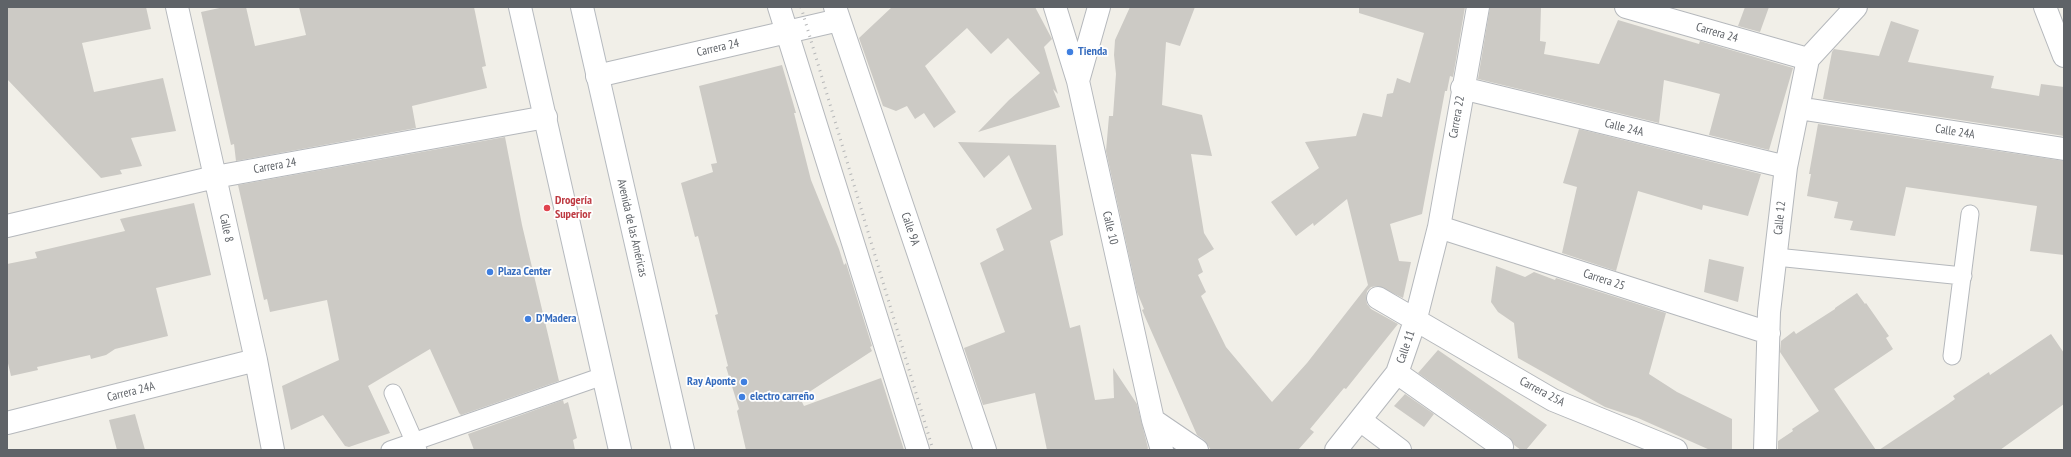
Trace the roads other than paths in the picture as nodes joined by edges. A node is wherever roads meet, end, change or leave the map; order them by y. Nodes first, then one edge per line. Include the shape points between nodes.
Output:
1 (177, 7) edge
2 (520, 7) edge
3 (582, 7) edge
4 (780, 7) edge
5 (1055, 7) edge
6 (1099, 7) edge
7 (1478, 7) edge
8 (1626, 7) edge
9 (1856, 7) edge
10 (2045, 7) edge
11 (837, 13) edge
12 (787, 32) junction
13 (2064, 56) edge
14 (1808, 59) junction
15 (598, 76) junction
16 (1078, 81) junction
17 (1462, 88) junction
18 (1798, 108) junction
19 (546, 117) junction
20 (2064, 149) edge
21 (1786, 167) junction
22 (215, 177) junction
23 (1970, 214) dead end
24 (7, 226) edge
25 (1439, 227) junction
26 (1776, 257) junction
27 (1963, 276) junction
28 (1378, 298) dead end
29 (1416, 318) junction
30 (1769, 333) junction
31 (1952, 356) dead end
32 (256, 360) junction
33 (1397, 373) junction
34 (603, 376) junction
35 (393, 393) dead end
36 (1153, 420) junction
37 (1360, 420) junction
38 (7, 423) edge
39 (416, 446) edge
40 (1502, 447) dead end
41 (273, 450) edge
42 (390, 450) edge
43 (620, 450) edge
44 (683, 450) edge
45 (918, 450) edge
46 (985, 450) edge
47 (1162, 450) edge
48 (1197, 450) edge
49 (1336, 450) edge
50 (1400, 450) edge
51 (1676, 450) edge
52 (1765, 450) edge

1 - 22 street, Calle 8
2 - 19 street
3 - 15 street, Avenida de las Américas
4 - 12 street
5 - 16 street, Calle 10
6 - 16 street
7 - 17 street, Carrera 22
8 - 14 street, Carrera 24
9 - 14 street
10 - 13 street
11 - 12 street, Carrera 24
11 - 46 street, Calle 9A
12 - 15 street, Carrera 24
12 - 45 street
14 - 18 street, Calle 12
15 - 44 street, Avenida de las Américas
16 - 36 street, Calle 10
17 - 21 street, Calle 24A
17 - 25 street, Carrera 22
18 - 20 street, Calle 24A
18 - 21 street, Calle 12
19 - 22 street, Carrera 24
19 - 34 street
21 - 26 street, Calle 12
22 - 24 street, Carrera 24
22 - 32 street, Calle 8
23 - 27 lane
25 - 29 street, Calle 11
25 - 30 street, Carrera 25
26 - 27 lane
26 - 30 street, Calle 12
27 - 31 lane
28 - 29 street, Carrera 25A
29 - 33 street, Calle 11
29 - 51 street, Carrera 25A via 1552,400
30 - 52 street, Calle 12
32 - 38 street, Carrera 24A
32 - 41 street, Calle 8
33 - 37 street, Calle 11
33 - 40 street
34 - 39 lane
34 - 43 street
35 - 39 lane
36 - 47 street, Calle 10
36 - 48 street
37 - 49 street, Calle 11
37 - 50 street
39 - 42 lane

